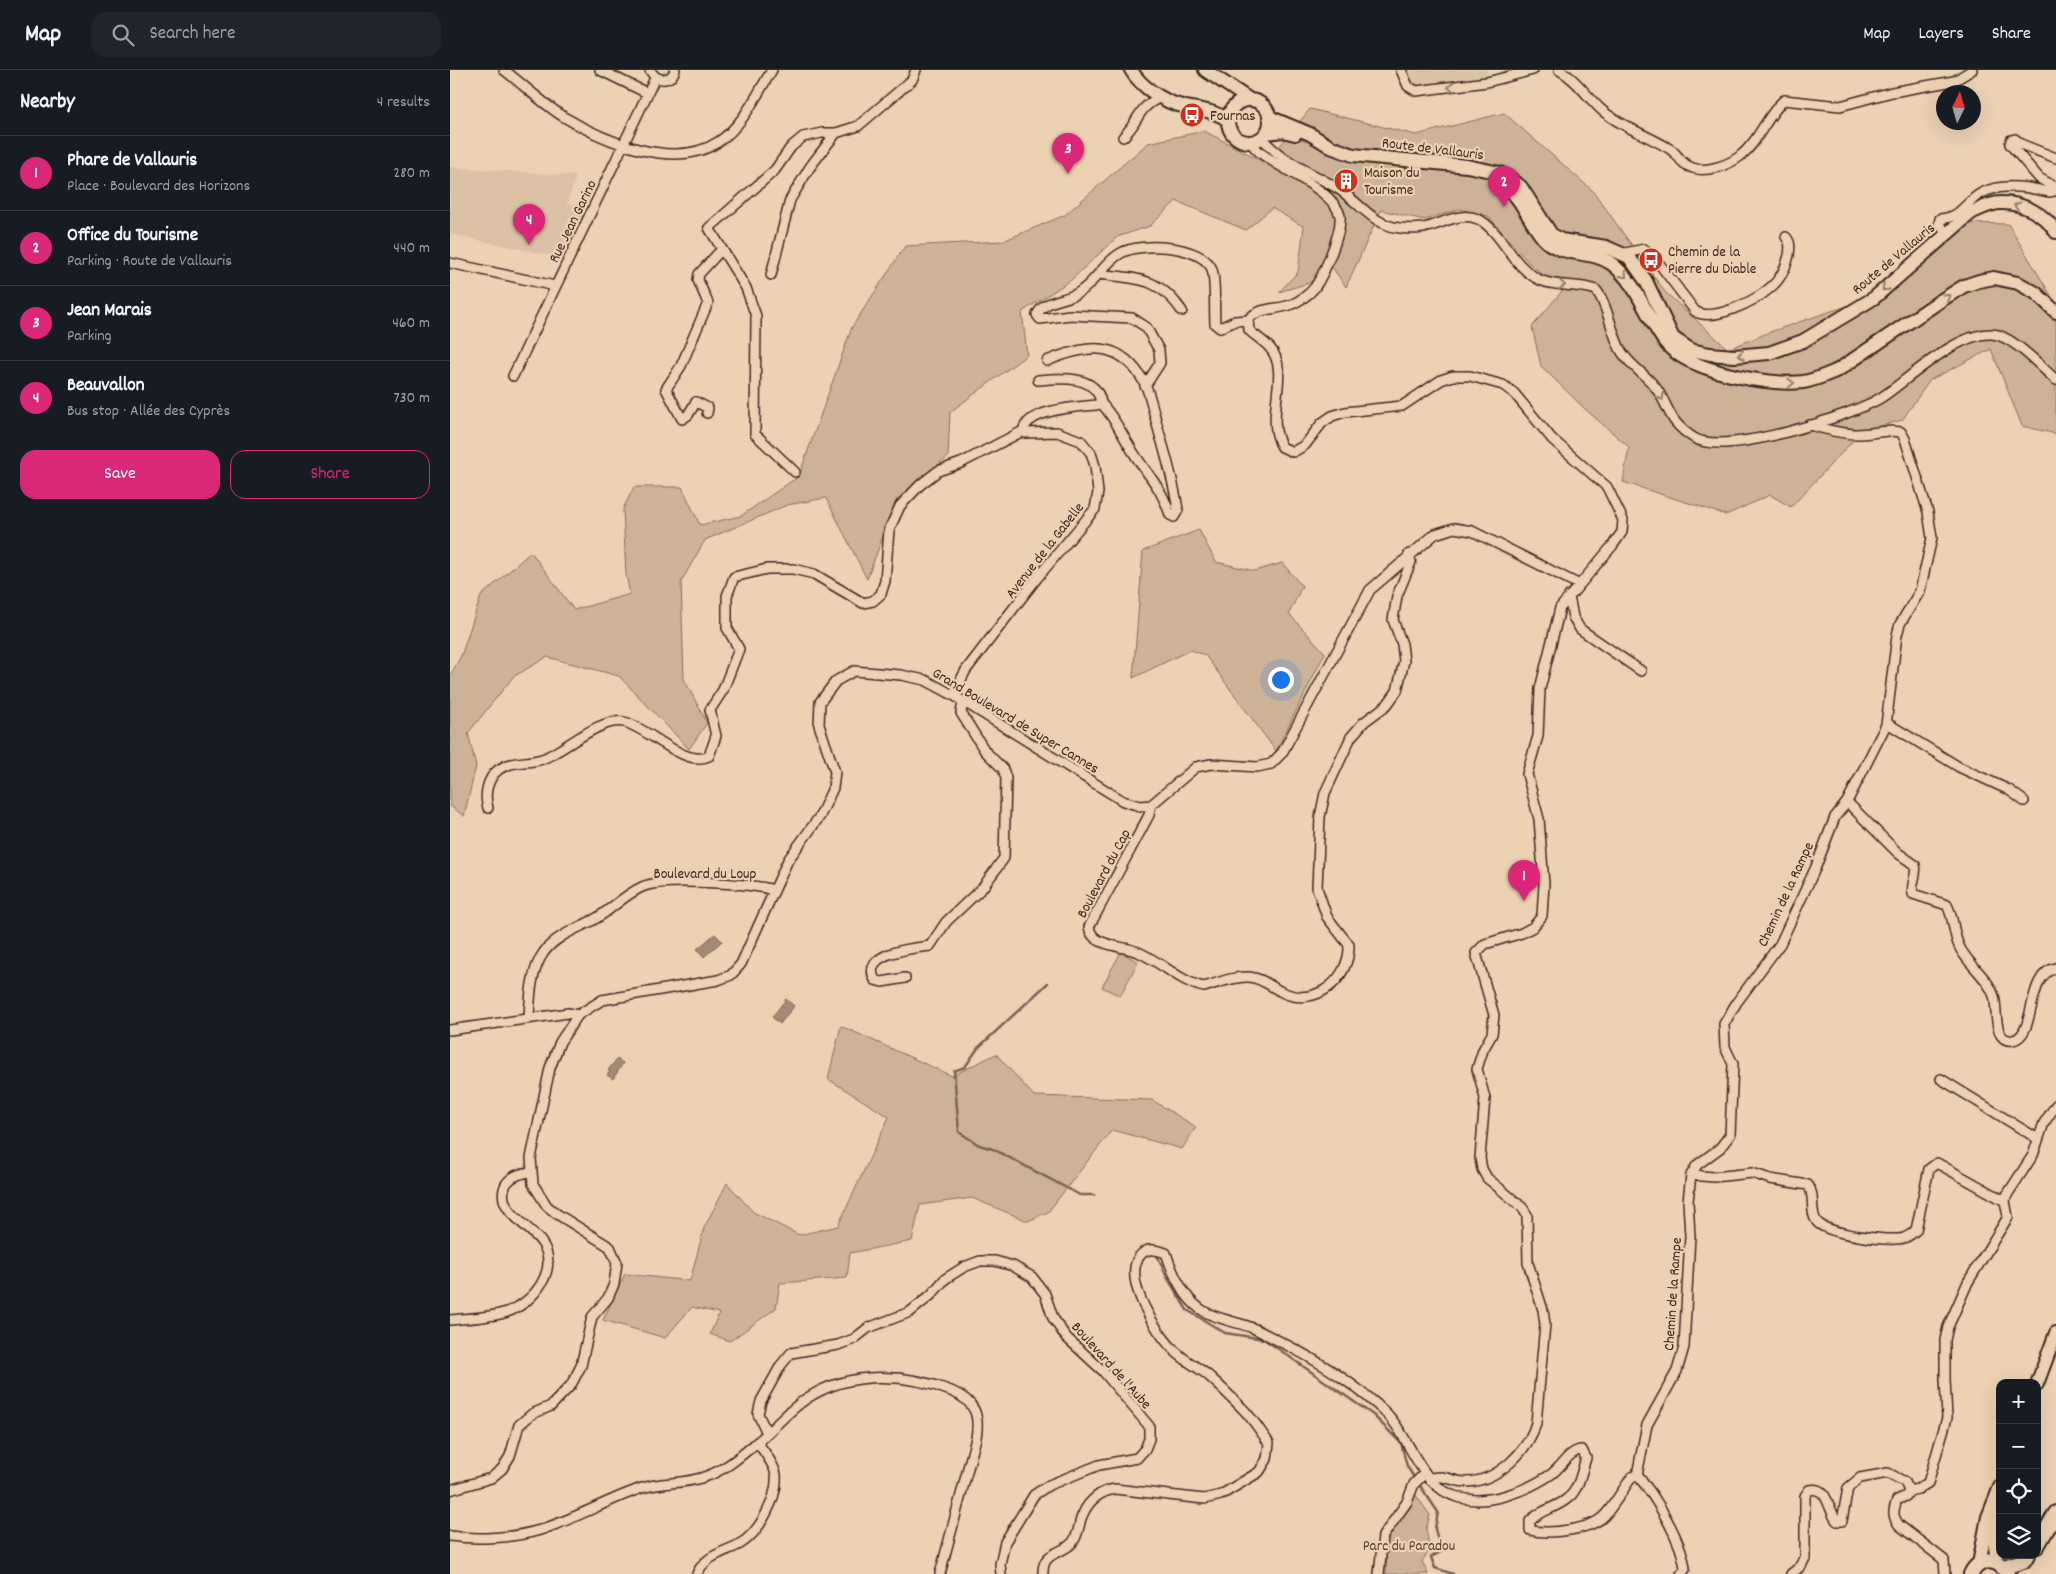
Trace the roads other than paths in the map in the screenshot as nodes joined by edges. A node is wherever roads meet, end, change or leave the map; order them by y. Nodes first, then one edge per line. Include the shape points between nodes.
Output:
1 (504, 70) edge
2 (600, 70) edge
3 (675, 70) edge
4 (772, 70) edge
5 (916, 70) edge
6 (1131, 70) edge
7 (1205, 70) edge
8 (1401, 70) edge
9 (1492, 70) edge
10 (1505, 70) edge
11 (1533, 70) edge
12 (1559, 70) edge
13 (1972, 70) edge
14 (653, 74) edge
15 (1499, 79) junction
16 (1144, 85) junction
17 (648, 94) junction
18 (1160, 97) junction
19 (1250, 100) junction
20 (1142, 109) junction
21 (1269, 116) junction
22 (1228, 120) junction
23 (836, 133) junction
24 (1123, 136) dead end
25 (1260, 137) junction
26 (623, 146) junction
27 (2056, 158) edge
28 (2056, 230) edge
29 (1947, 234) junction
30 (1786, 237) dead end
31 (722, 249) junction
32 (1623, 253) junction
33 (1602, 258) junction
34 (450, 263) edge
35 (1098, 274) junction
36 (771, 275) dead end
37 (555, 286) junction
38 (1182, 311) dead end
39 (2056, 312) edge
40 (1248, 320) junction
41 (1047, 361) dead end
42 (513, 376) dead end
43 (1038, 380) dead end
44 (2056, 380) edge
45 (1145, 386) junction
46 (1101, 402) junction
47 (707, 413) dead end
48 (1810, 425) junction
49 (1023, 429) junction
50 (795, 472) dead end
51 (1409, 554) junction
52 (1578, 584) junction
53 (1569, 596) junction
54 (1641, 671) dead end
55 (953, 695) junction
56 (964, 702) junction
57 (1887, 723) junction
58 (2024, 800) dead end
59 (1847, 802) junction
60 (1151, 805) junction
61 (488, 808) dead end
62 (773, 890) junction
63 (2056, 968) edge
64 (905, 978) dead end
65 (578, 1015) junction
66 (529, 1018) junction
67 (450, 1030) edge
68 (1941, 1079) dead end
69 (2056, 1105) edge
70 (2038, 1139) junction
71 (531, 1172) junction
72 (1693, 1172) junction
73 (2005, 1201) junction
74 (450, 1320) edge
75 (2056, 1333) edge
76 (2039, 1379) edge
77 (767, 1433) junction
78 (757, 1442) junction
79 (1637, 1475) junction
80 (1427, 1477) junction
81 (450, 1490) edge
82 (1909, 1491) junction
83 (1996, 1497) edge
84 (1999, 1514) edge
85 (2056, 1514) edge
86 (450, 1536) edge
87 (2041, 1539) edge
88 (2024, 1559) edge
89 (2029, 1559) edge
90 (1975, 1569) edge
91 (2006, 1569) edge
92 (698, 1574) edge
93 (940, 1574) edge
94 (1001, 1574) edge
95 (1042, 1574) edge
96 (1379, 1574) edge
97 (1681, 1574) edge
98 (1792, 1574) edge
99 (1945, 1574) edge

1 - 26 street via 564,116
2 - 17 street
3 - 14 street via 667,79
4 - 26 street via 735,128 718,142 698,152 661,154
5 - 23 street via 912,80 858,126
6 - 16 main road
7 - 19 main road
15 -> 8 street via 1416,91 1408,86
9 - 15 street
10 - 15 street
11 - 15 street
12 - 13 street via 1604,112 1672,150 1682,163 1694,169 1709,170 1739,157 1784,100 1840,106 1892,92 1954,81
14 - 17 street, Rue Jean Garino
16 - 18 main road
16 - 20 street
17 - 26 street, Rue Jean Garino
18 - 20 street
18 - 22 main road
19 - 21 main road via 1260,104
19 - 22 main road via 1234,106
20 - 24 street
21 - 25 main road
21 - 32 main road, Route de Vallauris via 1331,147 1353,154 1467,166 1500,174 1521,187 1551,234 1561,240
22 - 25 main road via 1234,137 1240,140
23 - 31 street via 803,137 790,147 775,170 709,228
23 - 36 street via 790,200
25 - 33 main road, Route de Vallauris via 1291,132 1351,162 1498,181 1516,195 1543,238 1553,246
25 - 40 street via 1257,150 1329,200 1340,217 1338,235 1314,288 1290,305 1260,311
25 -> 48 street via 1307,173 1338,188 1378,221 1399,228 1423,228 1453,218 1478,219 1519,265 1540,280 1596,290 1630,364 1654,386 1674,422 1695,439 1717,444 1738,442
26 - 37 street, Rue Jean Garino
27 - 29 street via 2011,140 2017,154 2039,178 2055,187 2054,190 2009,186 1989,191 1973,198 1952,218 1940,219 1939,224
28 -> 29 main road, Route de Vallauris via 2035,212 1999,203 1971,213
29 -> 32 main road, Route de Vallauris via 1874,298 1840,320 1786,348 1734,356 1692,350 1673,338 1646,281 1637,266
30 - 32 street via 1790,247 1785,269 1770,288 1759,296 1712,315 1695,311 1644,249
31 - 47 street via 699,274 698,280 708,303 681,366 666,389 682,419 696,402 708,408
31 - 50 street via 746,288 756,316 755,434
32 - 33 street
33 -> 39 main road, Route de Vallauris via 1621,271 1631,283 1664,342 1676,354 1691,364 1710,370 1784,383 1817,380 1838,370 1940,301 1979,281 1994,278 2018,283 2036,293
34 - 37 street
35 - 38 street via 1154,283 1164,289
35 - 40 street via 1122,252 1140,246 1200,255 1211,267 1214,279 1215,324 1220,328 1235,321
35 - 45 street via 1076,294 1047,304 1037,315 1040,319 1070,315 1114,316 1132,318 1146,327 1160,350 1160,363
37 - 42 street, Rue Jean Garino
40 - 52 street via 1249,330 1270,348 1277,360 1275,431 1287,451 1299,449 1332,416 1402,406 1441,380 1453,376 1487,379 1514,393 1552,439 1607,487 1623,520 1622,532 1614,545
41 - 45 street via 1092,347 1114,352 1135,368
43 - 46 street via 1074,379 1088,383 1098,392
44 - 48 street via 2011,341 1993,334 1972,338 1930,359 1857,411
45 - 46 street via 1174,484 1178,510 1174,517 1116,419
46 - 49 street via 1096,406 1048,411
48 - 57 street, Chemin de la Rampe via 1857,434 1901,432 1930,519 1932,538 1920,591 1896,635
49 - 55 street, Avenue de la Gabelle via 1025,433 1057,432 1081,441 1095,466 1098,492 1095,509 966,670
49 - 61 street via 961,463 938,471 900,506 889,530 885,581 881,594 873,601 863,603 814,574 793,569 767,569 734,577 727,596 727,628 738,649 723,690 710,710 716,736 709,756 701,760 691,758 642,730 623,722 609,723 541,759 497,770 484,798
51 - 52 street via 1435,534 1454,528 1472,531
51 - 60 street via 1370,590 1282,753 1271,764 1196,767
51 - 60 street, Boulevard du Cap via 1411,562 1397,596 1393,620 1404,660 1397,690 1387,705 1364,722 1351,737 1325,793 1320,817 1317,888 1327,917 1349,945 1348,965 1326,990 1304,997 1284,993 1267,982 1250,977 1204,987 1139,952 1096,940 1090,934 1089,928 1150,815
52 - 53 street
53 - 54 street via 1573,617 1580,629
53 - 80 street via 1556,617 1540,688 1538,736 1526,774 1539,818 1544,884 1542,916 1532,927 1485,944 1476,953 1494,1014 1492,1034 1477,1069 1485,1098 1480,1158 1487,1178 1522,1206 1528,1215 1528,1263 1543,1310 1544,1324 1536,1423 1532,1438 1520,1454 1495,1473 1465,1482 1439,1476
55 - 56 street, Grand Boulevard de Super Cannes
55 - 62 street, Grand Boulevard de Super Cannes via 925,680 901,675 854,671 836,681 820,702 819,726 835,772 834,788 820,816 788,860
56 - 60 street, Grand Boulevard de Super Cannes via 1123,801 1140,806
56 - 64 street via 961,713 985,751 1003,769 1006,778 1004,858 983,886 946,922 930,946 906,949 878,959 873,967 875,980
57 - 58 street via 1959,767
57 - 59 street, Chemin de la Rampe
59 - 63 street via 1898,853 1915,865 1913,894 1947,905 1959,945 1994,996 1998,1031 2004,1039 2019,1038 2025,1030 2037,986 2044,974
59 - 72 street, Chemin de la Rampe via 1831,826 1780,944 1724,1024 1725,1047 1733,1064 1730,1135
62 - 65 street, Grand Boulevard de Super Cannes via 741,964 730,975 718,980 602,1000
62 - 66 street, Boulevard du Loup via 722,884 656,883 642,887 594,920 567,932 545,952 535,970
65 - 66 street via 568,1013
65 - 71 street, Grand Boulevard de Super Cannes via 560,1042 550,1068
66 - 67 street
68 - 70 street
69 - 70 street
70 - 73 street
71 - 74 street via 520,1173 508,1181 503,1192 507,1206 543,1244 549,1259 546,1276 528,1300 509,1312
71 - 81 street via 533,1184 548,1206 610,1246 617,1263 614,1284 608,1298 592,1317 581,1366 571,1385 552,1406 532,1414 519,1425 510,1456 502,1469 491,1478
72 - 73 street via 1701,1176 1752,1173 1808,1185 1812,1190 1818,1223 1841,1232 1879,1238 1902,1239 1916,1230 1929,1169 1937,1163
72 - 79 street, Chemin de la Rampe via 1688,1201 1690,1236 1684,1347 1677,1371 1647,1425
73 - 82 street via 2008,1218 1968,1282 1948,1327 1945,1340 1948,1418 1928,1483
75 - 76 main road
77 - 78 street
77 - 93 street via 808,1397 834,1384 866,1378 934,1384 970,1402 979,1421
77 - 94 street, Boulevard de l'Aube via 758,1414 760,1401 792,1353 838,1345 854,1339 868,1328 910,1312 945,1279 980,1261 1013,1266 1032,1277 1045,1294 1053,1318 1066,1338 1103,1371 1149,1426 1149,1439 1137,1458 1100,1465 1049,1485 1034,1495 1005,1542
78 - 86 street via 731,1465 701,1478 643,1488 540,1530 481,1537
78 - 92 street via 776,1473 776,1488 768,1506 758,1526 742,1543 711,1557 700,1567
79 - 80 street via 1632,1477 1604,1516 1592,1525 1540,1533 1530,1530 1530,1521 1535,1515 1569,1498 1576,1488 1586,1458 1582,1450 1571,1454 1550,1475 1496,1498 1460,1498 1437,1488
79 - 97 street via 1677,1538 1685,1569
80 - 95 street via 1388,1416 1362,1394 1341,1377 1254,1329 1204,1312 1184,1292 1166,1253 1152,1248 1137,1260 1135,1276 1137,1288 1161,1336 1175,1352 1210,1377 1245,1411 1269,1443 1268,1459 1259,1472 1221,1494 1204,1499 1115,1489 1105,1491 1094,1498 1083,1514 1072,1543 1050,1554
80 - 96 street via 1414,1484 1407,1502 1383,1536
82 - 98 street via 1905,1482 1888,1473 1860,1478 1848,1488 1844,1516 1842,1521 1837,1521 1824,1493 1816,1488 1809,1490 1805,1496 1804,1558
82 - 99 street via 1897,1500 1894,1519 1944,1560
83 - 90 main road
84 - 91 main road via 1996,1538
85 - 87 main road
88 - 91 main road
89 - 91 main road via 2024,1568
90 - 91 main road via 1988,1561

